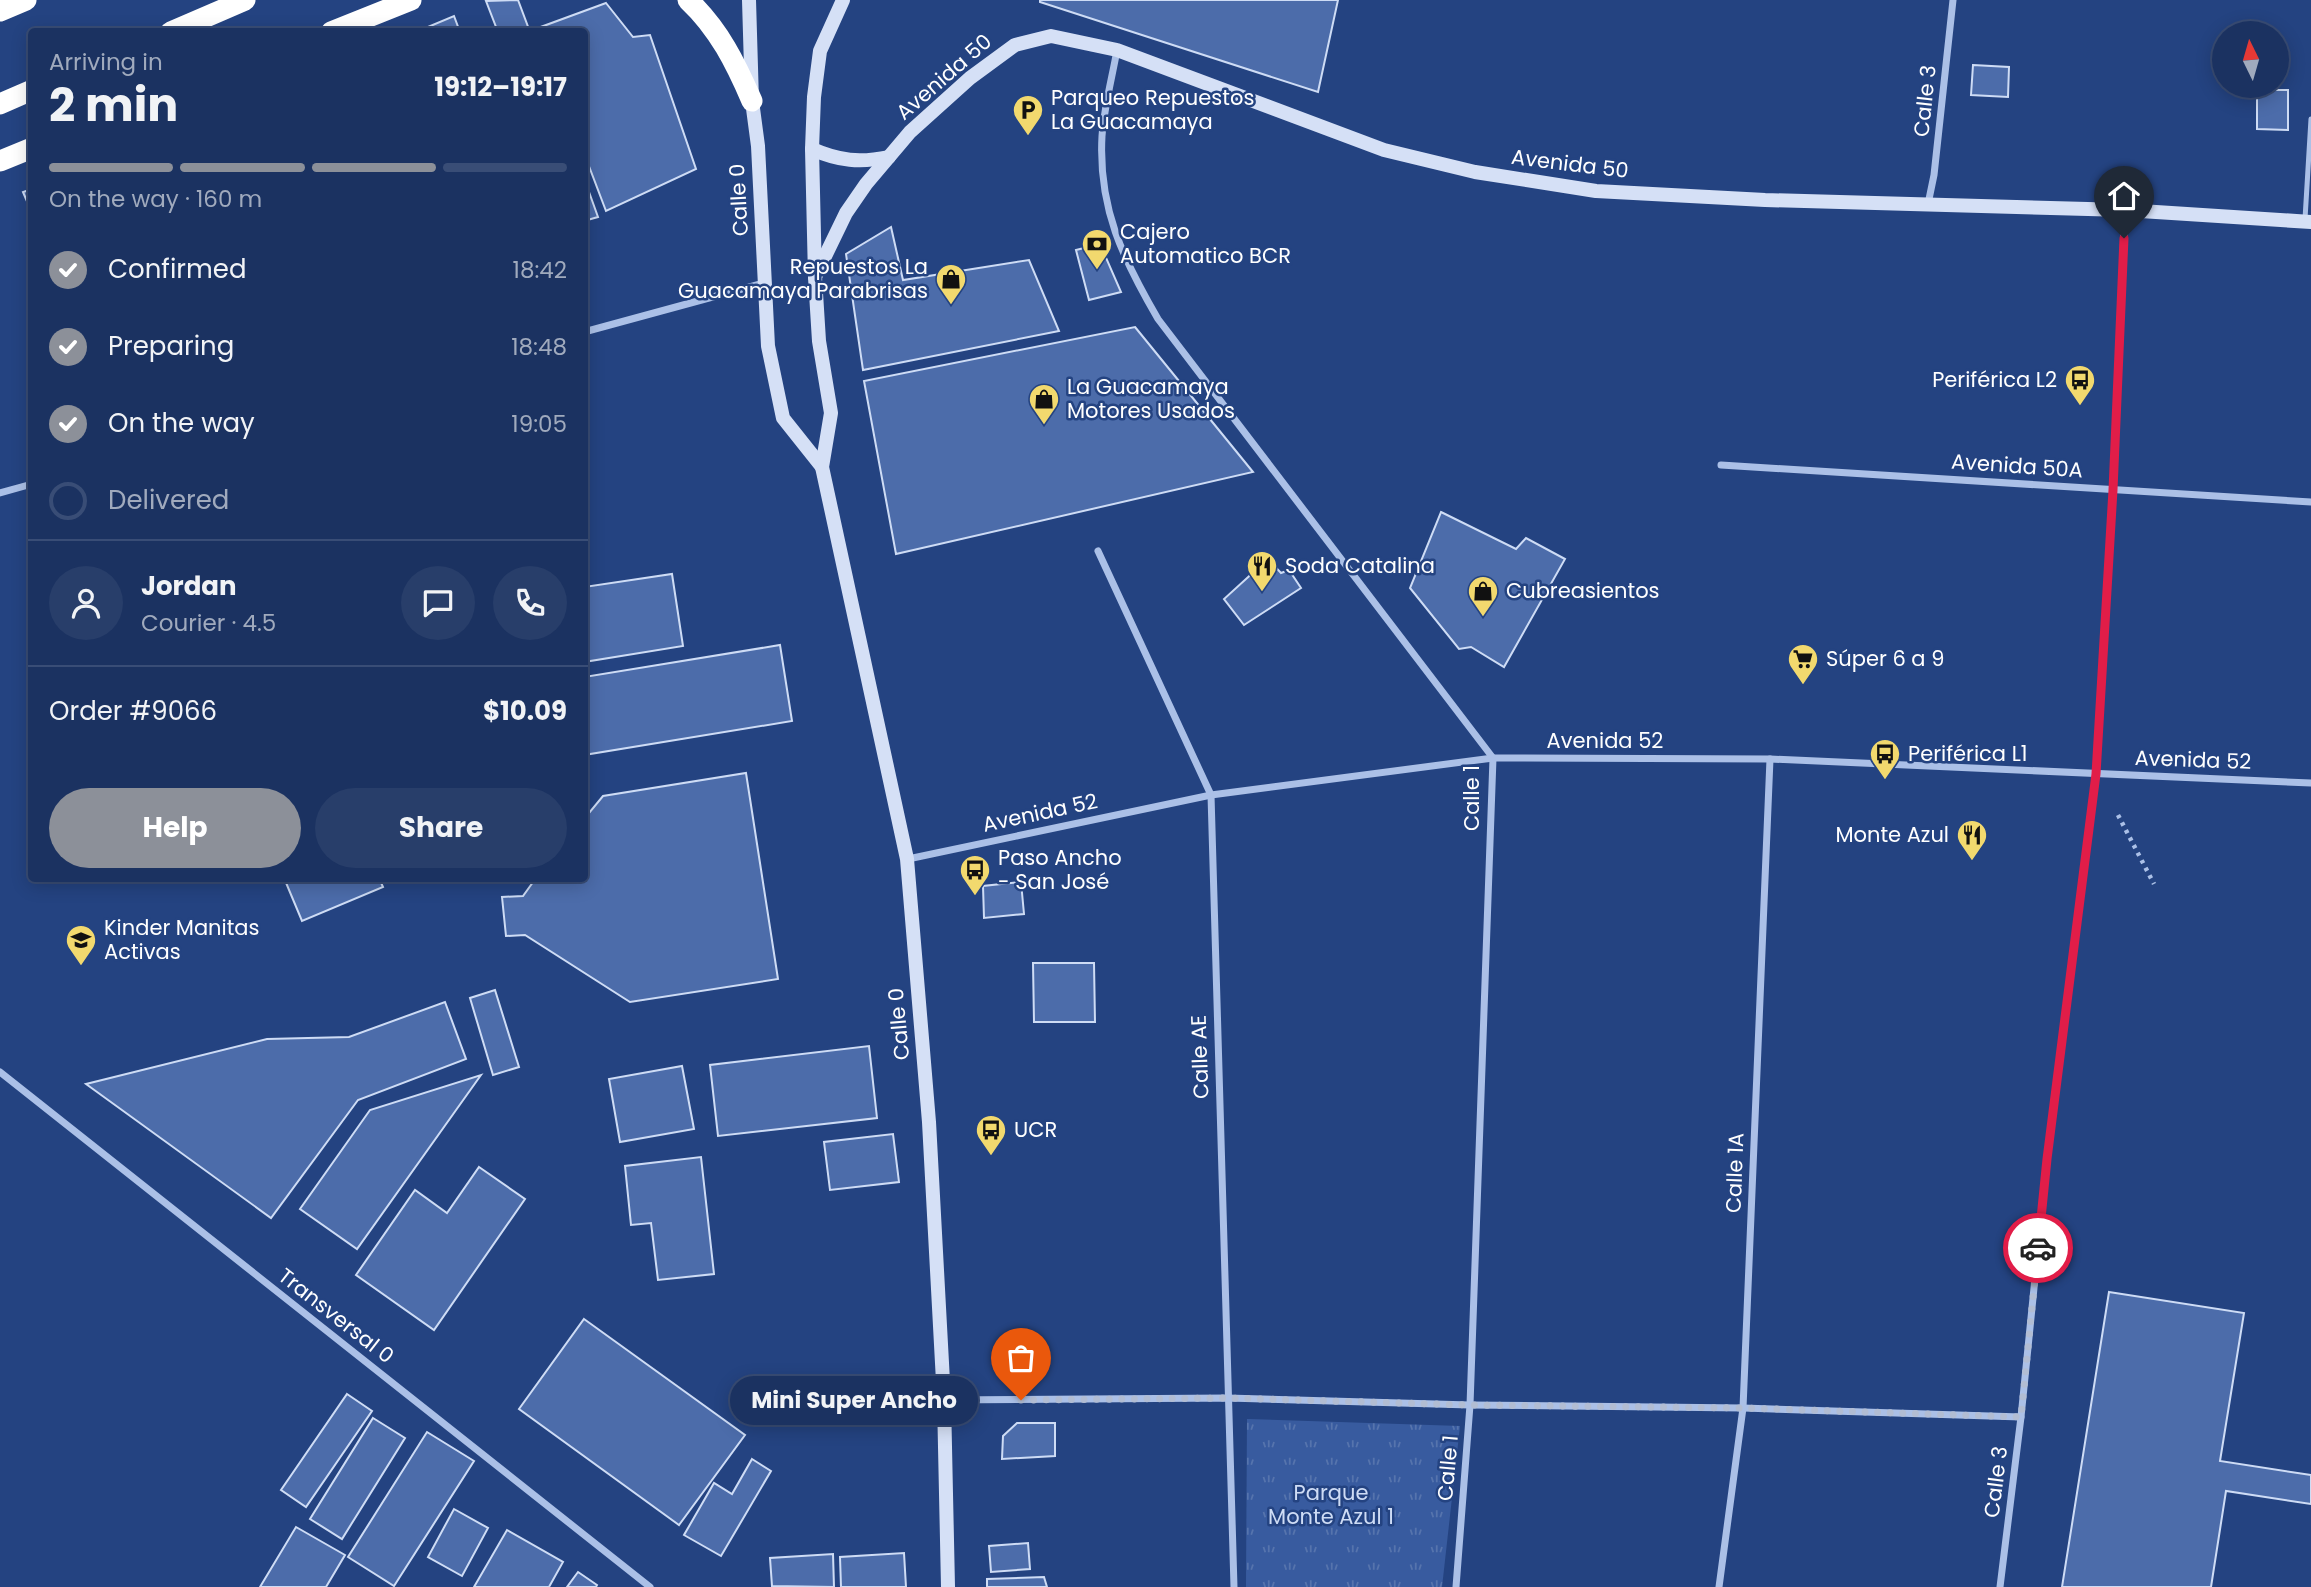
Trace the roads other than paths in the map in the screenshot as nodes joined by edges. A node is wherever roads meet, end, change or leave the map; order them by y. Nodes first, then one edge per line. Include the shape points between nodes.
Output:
1 (26, 0) edge
2 (245, 0) edge
3 (411, 0) edge
4 (688, 0) edge
5 (749, 0) edge
6 (843, 0) edge
7 (1953, 0) edge
8 (0, 11) edge
9 (180, 28) edge
10 (341, 28) edge
11 (1117, 50) junction
12 (28, 92) edge
13 (752, 102) junction
14 (0, 104) edge
15 (2311, 119) edge
16 (812, 149) junction
17 (28, 150) edge
18 (889, 157) junction
19 (0, 161) edge
20 (1928, 205) junction
21 (2125, 210) junction
22 (2308, 222) edge
23 (815, 277) junction
24 (764, 283) junction
25 (588, 331) edge
26 (1721, 465) dead end
27 (822, 467) junction
28 (28, 485) edge
29 (2113, 490) junction
30 (0, 493) edge
31 (2311, 502) edge
32 (1098, 551) dead end
33 (1493, 758) junction
34 (1770, 759) junction
35 (2096, 774) junction
36 (2311, 783) edge
37 (1211, 795) junction
38 (907, 859) junction
39 (0, 1072) edge
40 (1227, 1398) junction
41 (944, 1400) junction
42 (1471, 1405) junction
43 (1743, 1408) junction
44 (2021, 1417) junction
45 (650, 1587) edge
46 (948, 1587) edge
47 (1234, 1587) edge
48 (1456, 1587) edge
49 (1719, 1587) edge
50 (2000, 1587) edge

1 - 8 highway
2 - 9 highway
3 - 10 highway
4 - 13 highway via 732,55
5 - 13 main road, Calle 0
6 - 16 main road, Calle 0 via 820,51
7 - 20 street, Calle 3
11 - 18 main road, Avenida 50 via 1051,36 1015,45 970,78
11 - 20 main road, Avenida 50 via 1384,150 1475,172 1596,191
11 - 33 street, Calle 1 via 1102,136 1107,208 1130,272 1158,319
12 - 14 highway
13 - 24 main road, Calle 0
15 - 22 lane
16 - 18 main road via 850,161
16 - 23 main road, Calle 0
17 - 19 highway
18 - 23 main road, Avenida 50 via 846,213
20 - 21 main road, Avenida 50
21 - 22 main road, Avenida 50
21 - 29 street, Calle 3
23 - 27 main road, Calle 0 via 831,413
24 - 25 street
24 - 27 main road, Calle 0 via 768,346 783,418
26 - 29 street, Avenida 50A
27 - 38 main road, Calle 0
28 - 30 street
29 - 31 street, Avenida 50A
29 - 35 street, Calle 3
32 - 37 street, Calle AE
33 - 34 street, Avenida 52
33 - 37 street, Avenida 52
33 - 42 street, Calle 1
34 - 35 street, Avenida 52
34 - 43 street, Calle 1A
35 - 36 street, Avenida 52
35 - 44 street, Calle 3 via 2047,1159
37 - 38 street, Avenida 52
37 - 40 street, Calle AE
38 - 41 main road, Calle 0 via 929,1122
39 - 45 street, Transversal 0
40 - 41 street
40 - 42 street
40 - 47 street, Calle AE
41 - 46 main road, Calle 0
42 - 43 street
42 - 48 street, Calle 1
43 - 44 street
43 - 49 street, Calle 1A
44 - 50 street, Calle 3

